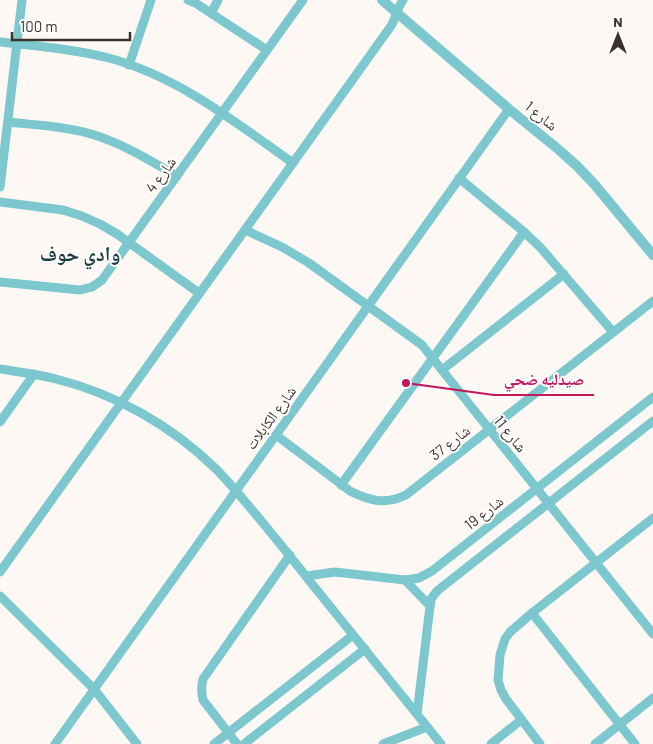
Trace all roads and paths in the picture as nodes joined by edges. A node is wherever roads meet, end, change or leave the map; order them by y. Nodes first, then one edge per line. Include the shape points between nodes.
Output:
1 (22, 0) edge
2 (151, 0) edge
3 (188, 0) edge
4 (218, 0) edge
5 (303, 0) edge
6 (382, 0) edge
7 (402, 0) edge
8 (211, 14) junction
9 (397, 14) junction
10 (0, 42) edge
11 (17, 44) junction
12 (267, 50) junction
13 (129, 65) junction
14 (509, 109) junction
15 (222, 113) junction
16 (8, 122) junction
17 (293, 163) junction
18 (177, 176) junction
19 (459, 178) junction
20 (0, 187) edge
21 (0, 202) edge
22 (245, 230) junction
23 (524, 232) junction
24 (129, 243) junction
25 (653, 256) edge
26 (564, 274) junction
27 (0, 282) edge
28 (200, 293) junction
29 (653, 301) edge
30 (368, 306) junction
31 (613, 332) junction
32 (433, 358) junction
33 (0, 369) edge
34 (442, 370) junction
35 (34, 374) junction
36 (653, 397) edge
37 (121, 402) junction
38 (653, 421) edge
39 (0, 422) edge
40 (489, 430) junction
41 (276, 435) junction
42 (341, 485) junction
43 (537, 489) junction
44 (236, 490) junction
45 (548, 503) junction
46 (653, 518) edge
47 (290, 555) junction
48 (596, 562) junction
49 (0, 572) edge
50 (306, 576) junction
51 (405, 580) junction
52 (0, 596) edge
53 (430, 606) junction
54 (532, 613) junction
55 (653, 634) edge
56 (353, 635) junction
57 (365, 649) junction
58 (94, 689) junction
59 (653, 698) edge
60 (417, 714) junction
61 (521, 720) junction
62 (620, 724) junction
63 (427, 727) junction
64 (228, 733) junction
65 (55, 744) edge
66 (137, 744) edge
67 (214, 744) edge
68 (237, 744) edge
69 (244, 744) edge
70 (383, 744) edge
71 (441, 744) edge
72 (491, 744) edge
73 (540, 744) edge
74 (595, 744) edge
75 (635, 744) edge

1 - 11 street
2 - 13 street
3 - 8 street
4 - 8 street
5 - 12 street, شارع 4
6 - 9 street, شارع 1
7 - 9 street
8 - 12 street
9 - 14 street, شارع 1
9 - 17 street
10 - 11 street
11 - 13 street via 90,54
11 - 16 street
12 - 15 street, شارع 4
13 - 15 street via 185,89
14 - 19 street, شارع الكابلات
14 - 25 street, شارع 1 via 577,166
15 - 17 street
15 - 18 street, شارع 4
16 - 18 street via 71,129 98,136
16 - 20 street
17 - 22 street
18 - 24 street, شارع 4
19 - 23 street
19 - 30 street, شارع الكابلات
21 - 24 street via 63,210 82,216
22 - 28 street
22 - 30 street, شارع 11 via 309,263
23 - 26 street
23 - 32 street
24 - 27 street, شارع 4 via 102,280 86,289
24 - 28 street
26 - 31 street
26 - 34 street
28 - 37 street
29 - 31 street, شارع 37
30 - 32 street, شارع 11 via 422,345
30 - 41 street, شارع الكابلات
31 - 40 street, شارع 37
32 - 34 street, شارع 11
32 - 42 street
33 - 35 street
34 - 40 street, شارع 11
35 - 37 street via 78,385
35 - 39 street
36 - 43 street, شارع 19
37 - 44 street via 171,432
37 - 49 street
38 - 45 street
40 - 42 street, شارع 37 via 398,499 370,499
40 - 43 street, شارع 11
41 - 42 street, شارع 37
41 - 44 street, شارع الكابلات
43 - 45 street, شارع 11
43 - 51 street, شارع 19 via 432,571 419,578
44 - 47 street
44 - 58 street, شارع الكابلات
45 - 48 street, شارع 11
45 - 53 street via 437,591
46 - 48 street
47 - 50 street
47 - 64 street via 203,679 203,700
48 - 54 street
48 - 55 street, شارع 11
50 - 51 street, شارع 19 via 334,572
50 - 56 street
51 - 53 street
52 - 58 street
53 - 60 street
54 - 61 street via 510,632 500,655 498,680 501,690
54 - 62 street
56 - 57 street
56 - 64 street
57 - 60 street
57 - 69 street
58 - 65 street, شارع الكابلات
58 - 66 street
59 - 62 street
60 - 63 street
61 - 72 street
61 - 73 street
62 - 74 street
62 - 75 street
63 - 70 street
63 - 71 street
64 - 67 street
64 - 68 street

